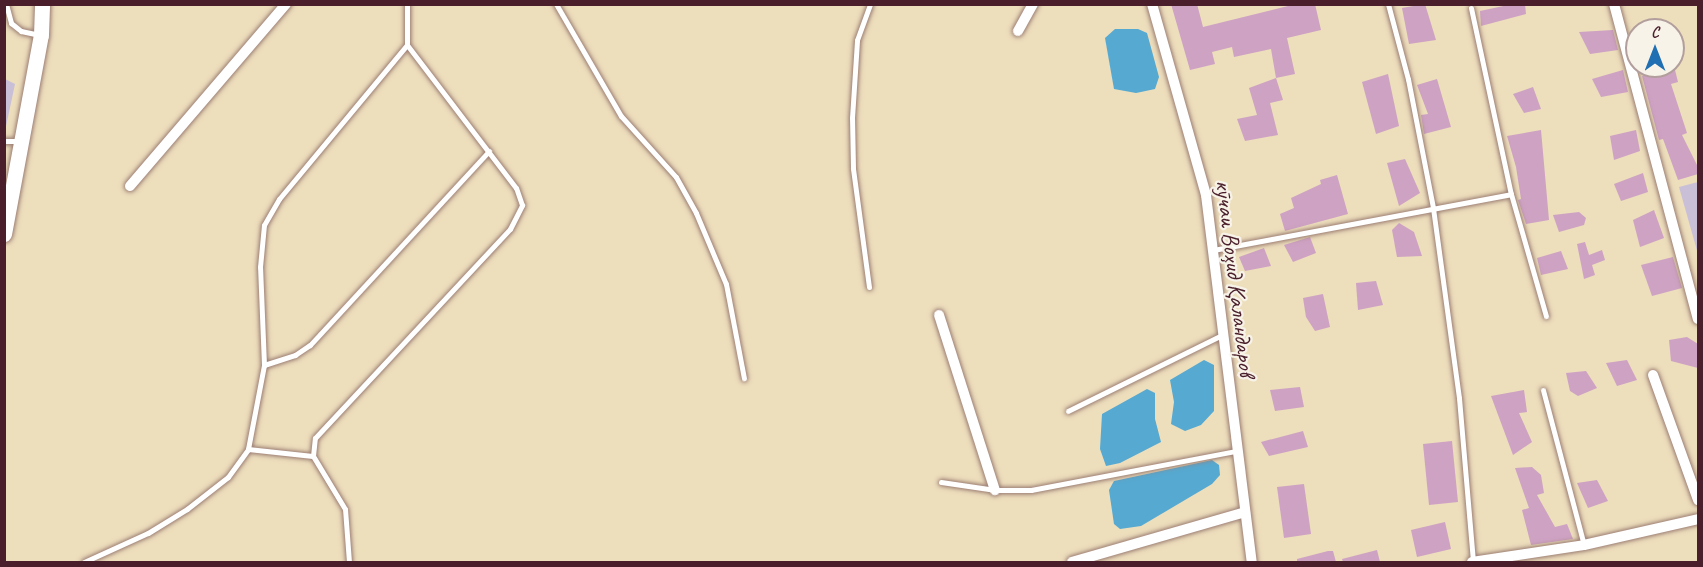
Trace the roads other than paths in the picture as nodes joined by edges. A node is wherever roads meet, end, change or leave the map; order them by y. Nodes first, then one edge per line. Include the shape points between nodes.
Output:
1 (6, 4) edge
2 (42, 4) edge
3 (286, 4) edge
4 (407, 4) edge
5 (556, 4) edge
6 (870, 4) edge
7 (1033, 4) edge
8 (1152, 4) edge
9 (1388, 4) edge
10 (1614, 4) edge
11 (1471, 8) dead end
12 (1018, 31) dead end
13 (41, 35) junction
14 (407, 45) junction
15 (4, 141) edge
16 (22, 141) junction
17 (489, 151) junction
18 (130, 186) dead end
19 (1511, 194) junction
20 (1433, 208) junction
21 (4, 234) edge
22 (1213, 250) junction
23 (869, 287) dead end
24 (939, 315) dead end
25 (1546, 316) dead end
26 (1698, 319) edge
27 (1222, 335) junction
28 (264, 365) junction
29 (1653, 375) dead end
30 (744, 378) dead end
31 (1543, 390) dead end
32 (1068, 411) dead end
33 (248, 449) junction
34 (1236, 451) junction
35 (313, 456) junction
36 (941, 482) dead end
37 (995, 490) junction
38 (1698, 500) edge
39 (1245, 512) junction
40 (1698, 519) edge
41 (1584, 545) junction
42 (84, 562) edge
43 (349, 562) edge
44 (1072, 562) edge
45 (1252, 562) edge
46 (1472, 562) edge

1 - 13 lane via 10,23 21,31
2 - 13 main road
3 - 18 street
4 - 14 lane
5 - 30 lane via 621,116 676,177 696,213 726,284
6 - 23 lane via 857,40 852,118 853,168
7 - 12 street
8 - 22 street, кӯчаи Воҳид Қаландаров via 1196,153
9 - 20 lane via 1408,79
10 - 26 street
11 - 19 lane
13 - 16 main road
14 - 17 lane
14 - 28 lane via 279,200 264,225 260,267
15 - 16 lane
16 - 21 main road
17 - 28 lane via 310,345 295,355
17 - 35 lane via 516,188 522,205 519,217 325,424 315,438
19 - 20 lane
19 - 25 lane
20 - 22 lane
20 - 46 lane via 1459,398
22 - 27 street, кӯчаи Воҳид Қаландаров
24 - 37 street
27 - 32 lane
27 - 34 street, кӯчаи Воҳид Қаландаров
28 - 33 lane
29 - 38 street
31 - 41 lane
33 - 35 lane
33 - 42 lane via 228,477 186,508 148,533
34 - 37 lane via 1079,484
34 - 39 street, кӯчаи Воҳид Қаландаров
35 - 43 lane via 345,508
36 - 37 lane
39 - 44 street
39 - 45 street, кӯчаи Воҳид Қаландаров
40 - 41 street
41 - 46 street

